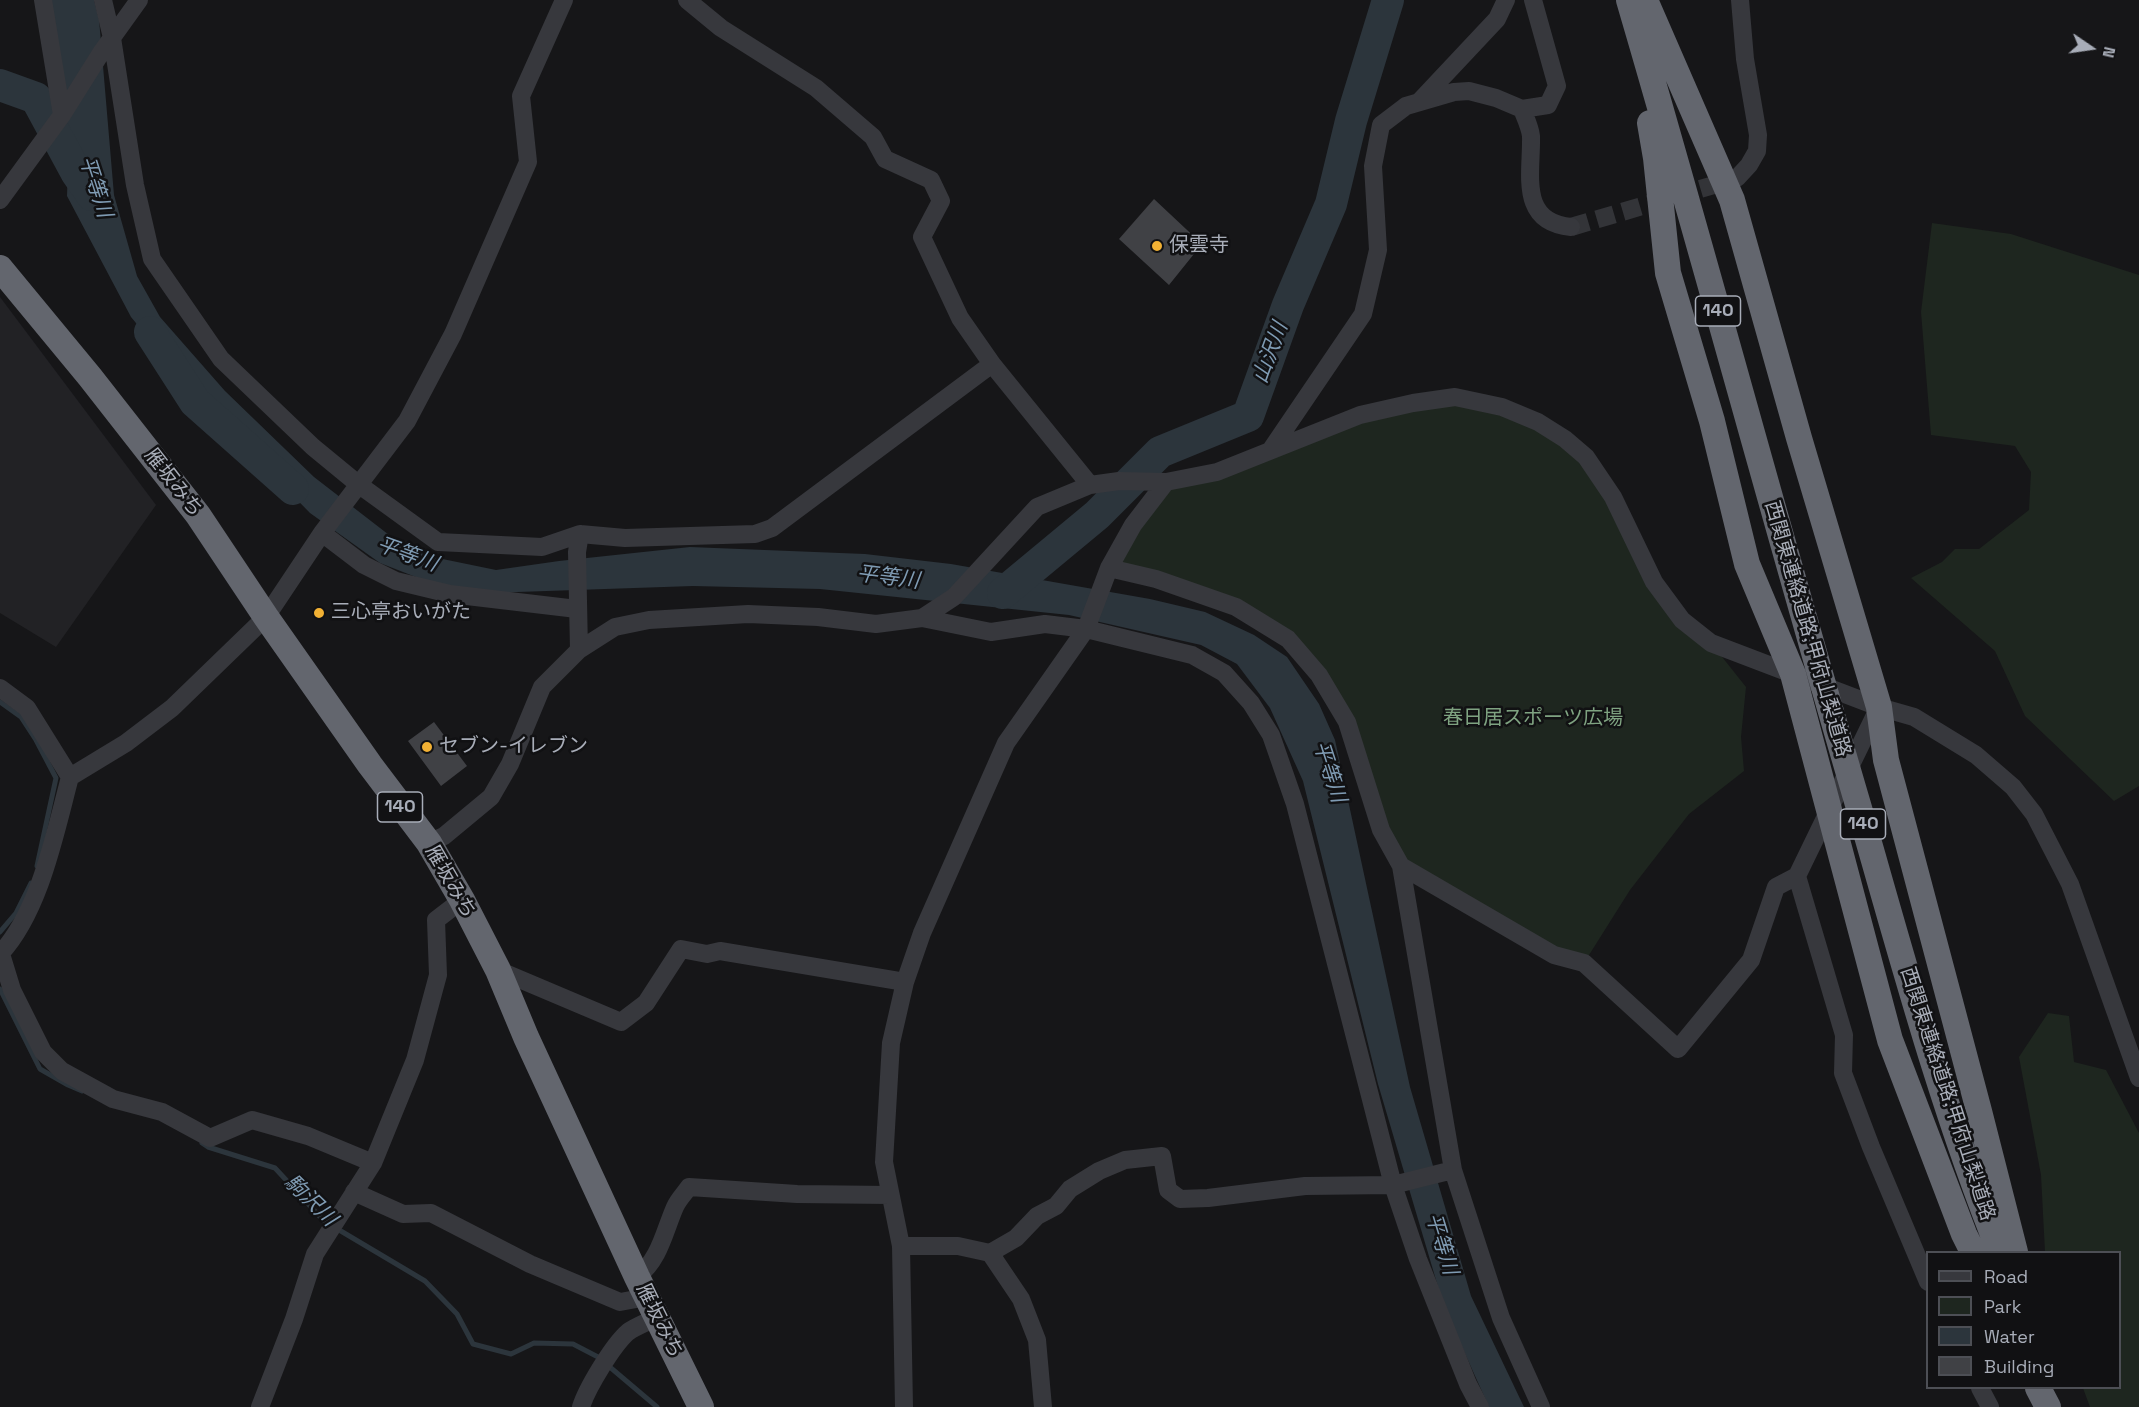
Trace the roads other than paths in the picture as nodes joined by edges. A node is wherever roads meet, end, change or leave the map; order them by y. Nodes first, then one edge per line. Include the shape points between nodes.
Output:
1 (43, 0) edge
2 (104, 0) edge
3 (139, 0) edge
4 (564, 0) edge
5 (687, 0) edge
6 (1506, 0) edge
7 (1533, 0) edge
8 (1740, 0) edge
9 (1635, 1) edge
10 (112, 38) junction
11 (1419, 102) junction
12 (1522, 109) junction
13 (62, 116) junction
14 (1737, 178) tunnel mouth
15 (0, 200) edge
16 (1571, 228) tunnel mouth
17 (0, 268) edge
18 (993, 364) junction
19 (1270, 451) junction
20 (1160, 482) junction
21 (358, 484) junction
22 (1090, 485) junction
23 (322, 533) junction
24 (578, 543) junction
25 (1108, 568) junction
26 (578, 604) junction
27 (266, 617) junction
28 (922, 618) junction
29 (1086, 629) junction
30 (579, 650) junction
31 (1793, 674) junction
32 (0, 688) edge
33 (1880, 707) junction
34 (70, 777) junction
35 (429, 843) junction
36 (1401, 867) junction
37 (1797, 876) junction
38 (462, 900) junction
39 (0, 954) edge
40 (498, 970) junction
41 (905, 982) junction
42 (2139, 1078) edge
43 (373, 1163) junction
44 (1453, 1170) junction
45 (1392, 1185) junction
46 (354, 1192) junction
47 (890, 1195) junction
48 (901, 1246) junction
49 (1972, 1251) edge
50 (2000, 1251) edge
51 (2015, 1251) edge
52 (990, 1253) junction
53 (1926, 1277) edge
54 (647, 1297) junction
55 (1981, 1389) edge
56 (2039, 1389) edge
57 (2054, 1389) edge
58 (260, 1407) edge
59 (581, 1407) edge
60 (701, 1407) edge
61 (904, 1407) edge
62 (1044, 1407) edge
63 (1480, 1407) edge
64 (1541, 1407) edge
65 (1990, 1407) edge
66 (2048, 1407) edge
67 (2062, 1407) edge

1 - 13 street
2 - 10 street
3 - 10 street
4 - 21 street via 521,96 528,162 448,344 407,421
5 - 18 street via 721,28 816,88 873,136 885,159 931,180 941,201 922,237 960,318
6 - 11 street via 1497,19
7 - 12 street via 1557,86 1548,105
8 - 14 street via 1758,135 1757,151
9 - 31 highway via 1668,273 1712,421 1747,564
9 - 33 highway via 1732,200
9 - 50 highway, 西関東連絡道路;甲府山梨道路 / 140 via 1803,618 1923,1030
10 - 13 street
10 - 21 street via 135,185 152,259 221,359
11 - 12 street via 1469,91
11 - 19 street via 1406,106 1381,124 1373,166 1378,250 1363,314
12 - 16 street via 1531,134 1529,179 1534,202 1542,215 1557,226
13 - 15 street
17 - 27 highway, 雁坂みち / 140 via 198,515
18 - 22 street
18 - 24 street via 772,528 755,534
19 - 20 street via 1217,472
19 - 31 street via 1360,415 1455,397 1502,407 1538,422 1586,457 1613,497 1654,582 1682,620 1711,643
20 - 22 street
20 - 25 street
21 - 23 street
21 - 24 street via 438,542 542,547
22 - 28 street via 1037,507 954,597
23 - 26 street via 364,565 396,582 450,594
23 - 27 street
24 - 26 street
25 - 29 street
25 - 36 street via 1156,579 1236,607 1288,639 1319,675 1347,722 1381,830
26 - 30 street
27 - 34 street via 172,708 126,743
27 - 35 highway, 雁坂みち / 140 via 369,765
28 - 29 street via 991,632 1045,624
28 - 30 street via 876,624 748,614 649,620 615,627
29 - 41 street via 1006,743 926,922
29 - 45 street via 1192,655 1224,673 1251,703 1271,735 1295,804
30 - 35 street via 542,687 510,764 491,797 444,836
31 - 33 street
31 - 49 highway via 1890,1040
32 - 34 street via 27,708
33 - 37 street
33 - 42 street via 1914,717 1976,755 2013,787 2034,814 2070,884
33 - 51 highway via 1886,760
34 - 39 street via 44,874 14,937
35 - 38 highway, 雁坂みち / 140
36 - 37 street via 1554,955 1584,963 1678,1049 1751,960 1776,886
36 - 44 street
37 - 53 street via 1844,1035 1843,1073
38 - 40 highway, 雁坂みち / 140
38 - 43 street via 436,920 438,975 415,1060
39 - 43 street via 12,990 43,1052 62,1071 113,1099 162,1112 210,1138 252,1120 308,1136
40 - 41 street via 621,1022 646,1003 681,949 706,954 720,951
40 - 54 highway, 雁坂みち / 140
41 - 47 street via 891,1043 884,1161
43 - 46 street
44 - 45 street
44 - 64 street via 1502,1318
45 - 52 street via 1305,1186 1180,1199 1168,1190 1162,1156 1125,1160 1070,1189 1056,1206
45 - 63 street
46 - 54 street via 403,1214 431,1213 530,1264 620,1302
46 - 58 street via 315,1254
47 - 48 street
47 - 54 street via 689,1187 676,1204 647,1269
48 - 52 street via 958,1246
48 - 61 street
52 - 62 street via 1021,1299 1037,1340
54 - 59 street via 584,1396
54 - 60 highway, 雁坂みち / 140
55 - 65 street
56 - 66 highway
57 - 67 highway

